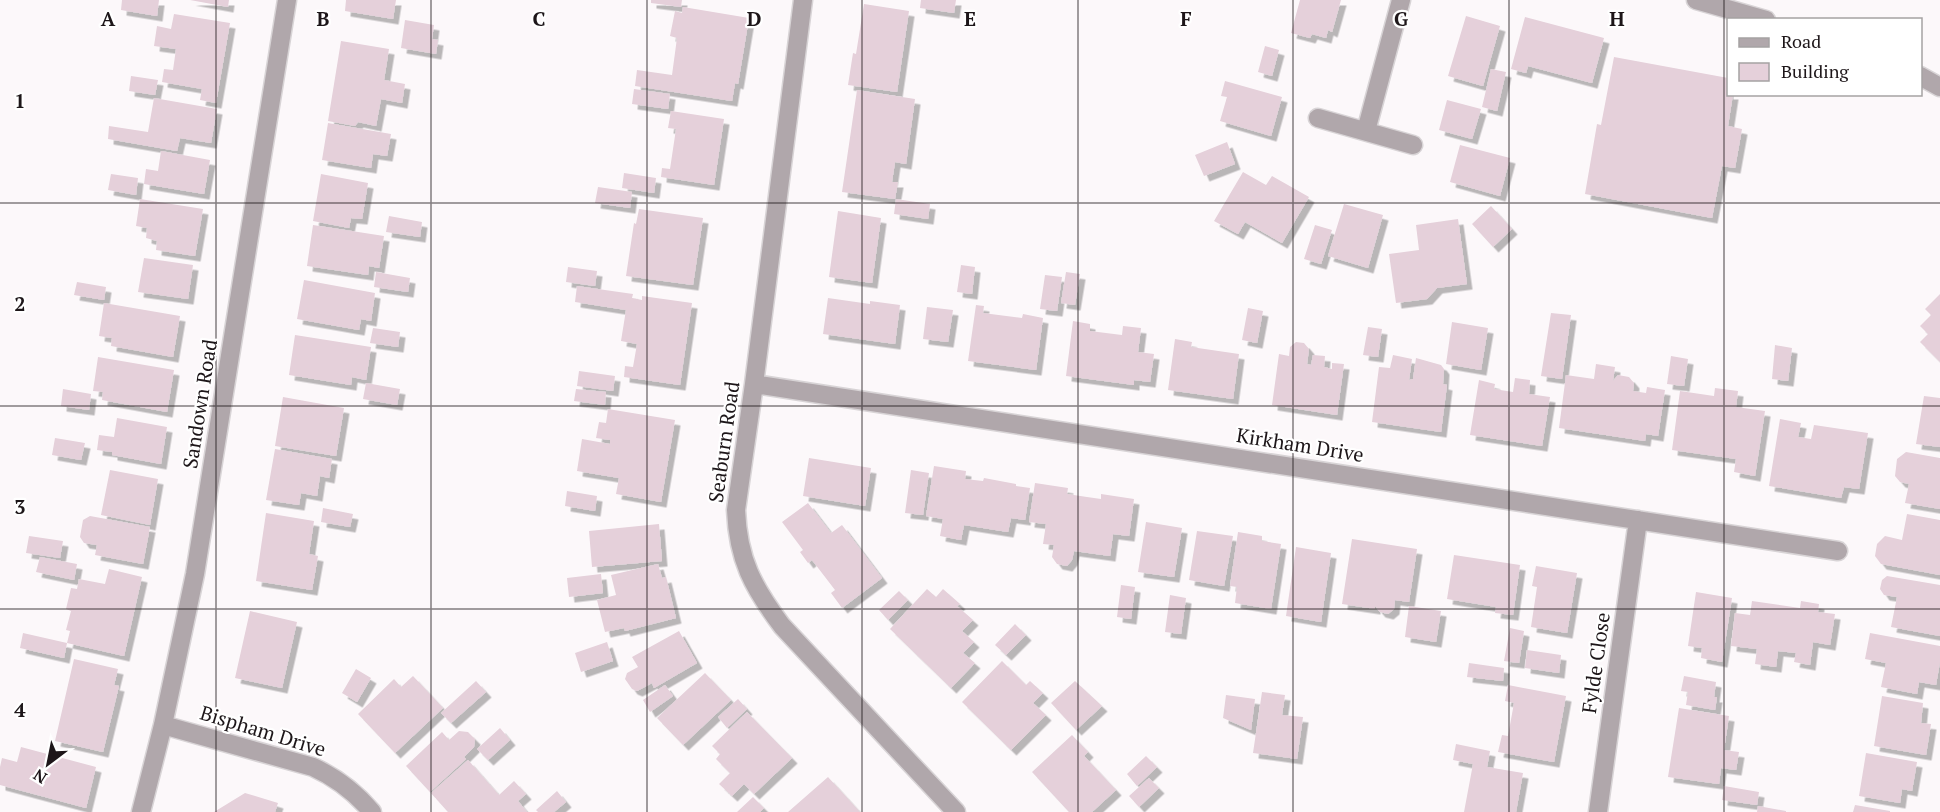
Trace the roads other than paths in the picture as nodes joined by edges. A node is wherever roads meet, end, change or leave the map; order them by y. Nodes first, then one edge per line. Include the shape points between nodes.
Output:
1 (287, 0) edge
2 (803, 0) edge
3 (1401, 0) edge
4 (1696, 0) edge
5 (1759, 18) edge
6 (1922, 77) edge
7 (1940, 87) edge
8 (1318, 118) dead end
9 (1366, 131) junction
10 (1413, 145) dead end
11 (754, 384) junction
12 (1638, 520) junction
13 (1838, 551) dead end
14 (163, 725) junction
15 (141, 812) edge
16 (372, 812) edge
17 (956, 812) edge
18 (1598, 812) edge

1 - 14 street, Sandown Road via 197,563
2 - 11 street, Seaburn Road
3 - 9 street
4 - 5 street
6 - 7 street
8 - 9 street
9 - 10 street
11 - 12 street, Kirkham Drive
11 - 17 street, Seaburn Road via 736,510 741,552 751,580 782,626
12 - 13 street, Kirkham Drive
12 - 18 street, Fylde Close
14 - 15 street, Sandown Road
14 - 16 street, Bispham Drive via 330,774

